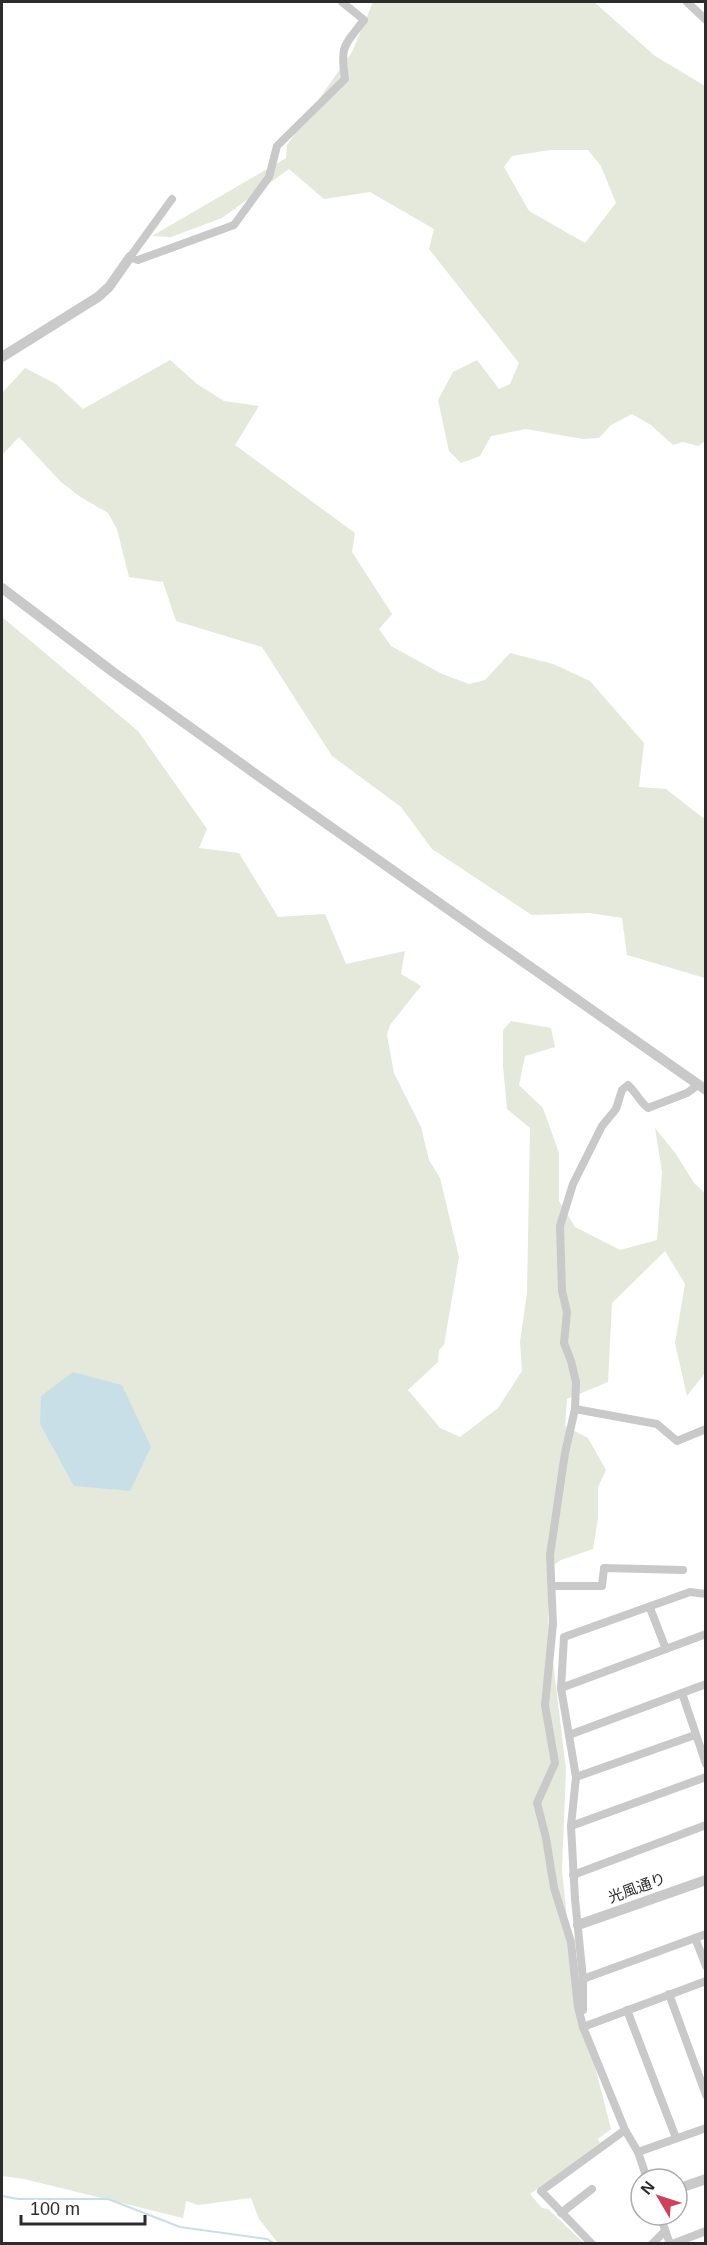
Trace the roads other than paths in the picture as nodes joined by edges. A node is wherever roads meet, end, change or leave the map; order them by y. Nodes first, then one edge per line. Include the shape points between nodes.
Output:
1 (342, 2) edge
2 (687, 2) edge
3 (705, 20) edge
4 (172, 199) dead end
5 (130, 257) junction
6 (2, 357) edge
7 (2, 588) edge
8 (703, 1088) edge
9 (575, 1409) junction
10 (705, 1430) edge
11 (683, 1569) dead end
12 (553, 1586) junction
13 (705, 1594) edge
14 (650, 1608) junction
15 (705, 1634) edge
16 (666, 1648) junction
17 (705, 1684) edge
18 (561, 1688) junction
19 (682, 1693) junction
20 (569, 1734) junction
21 (695, 1735) junction
22 (705, 1764) edge
23 (576, 1777) junction
24 (705, 1777) edge
25 (571, 1826) junction
26 (705, 1826) edge
27 (573, 1875) junction
28 (705, 1880) edge
29 (578, 1925) junction
30 (705, 1934) edge
31 (695, 1938) junction
32 (705, 1966) edge
33 (583, 1979) junction
34 (705, 1981) edge
35 (669, 1994) junction
36 (627, 2010) junction
37 (583, 2027) junction
38 (705, 2095) edge
39 (705, 2128) edge
40 (626, 2130) junction
41 (676, 2139) junction
42 (638, 2152) junction
43 (643, 2167) edge
44 (705, 2179) edge
45 (689, 2185) edge
46 (592, 2189) dead end
47 (561, 2213) junction
48 (664, 2227) edge
49 (665, 2231) junction
50 (705, 2231) edge
51 (592, 2244) edge
52 (652, 2244) edge
53 (671, 2244) edge

1 - 5 street via 364,21 345,45 345,79 277,146 269,177 234,225 138,260
2 - 3 street
4 - 5 street
5 - 6 street via 98,297
7 - 8 street via 264,780
8 - 9 street via 648,1108 628,1085 573,1184 560,1226 562,1291 567,1312 564,1343 576,1382
9 - 10 street via 657,1424 677,1441
9 - 12 street via 550,1555
11 - 12 street via 604,1568 602,1586
12 - 37 street via 545,1705 555,1762 537,1803 554,1888 571,1942
13 - 14 street via 690,1592
14 - 16 street
14 - 18 street via 564,1637
15 - 16 street
16 - 18 street
17 - 19 street
18 - 20 street
19 - 20 street
19 - 21 street
20 - 23 street
21 - 22 street
21 - 23 street
23 - 25 street
24 - 25 street
25 - 27 street
26 - 27 street
27 - 29 street
28 - 29 street, 光風通り
29 - 33 street
30 - 31 street
31 - 32 street
31 - 33 street
33 - 37 street
34 - 35 street
35 - 36 street
35 - 38 street
36 - 37 street
36 - 41 street
37 - 40 street
39 - 41 street
40 - 42 street
40 - 47 street via 541,2191
41 - 42 street
42 - 43 street
44 - 45 street
46 - 47 street
47 - 51 street
48 - 49 street
49 - 52 street
49 - 53 street
50 - 53 street

